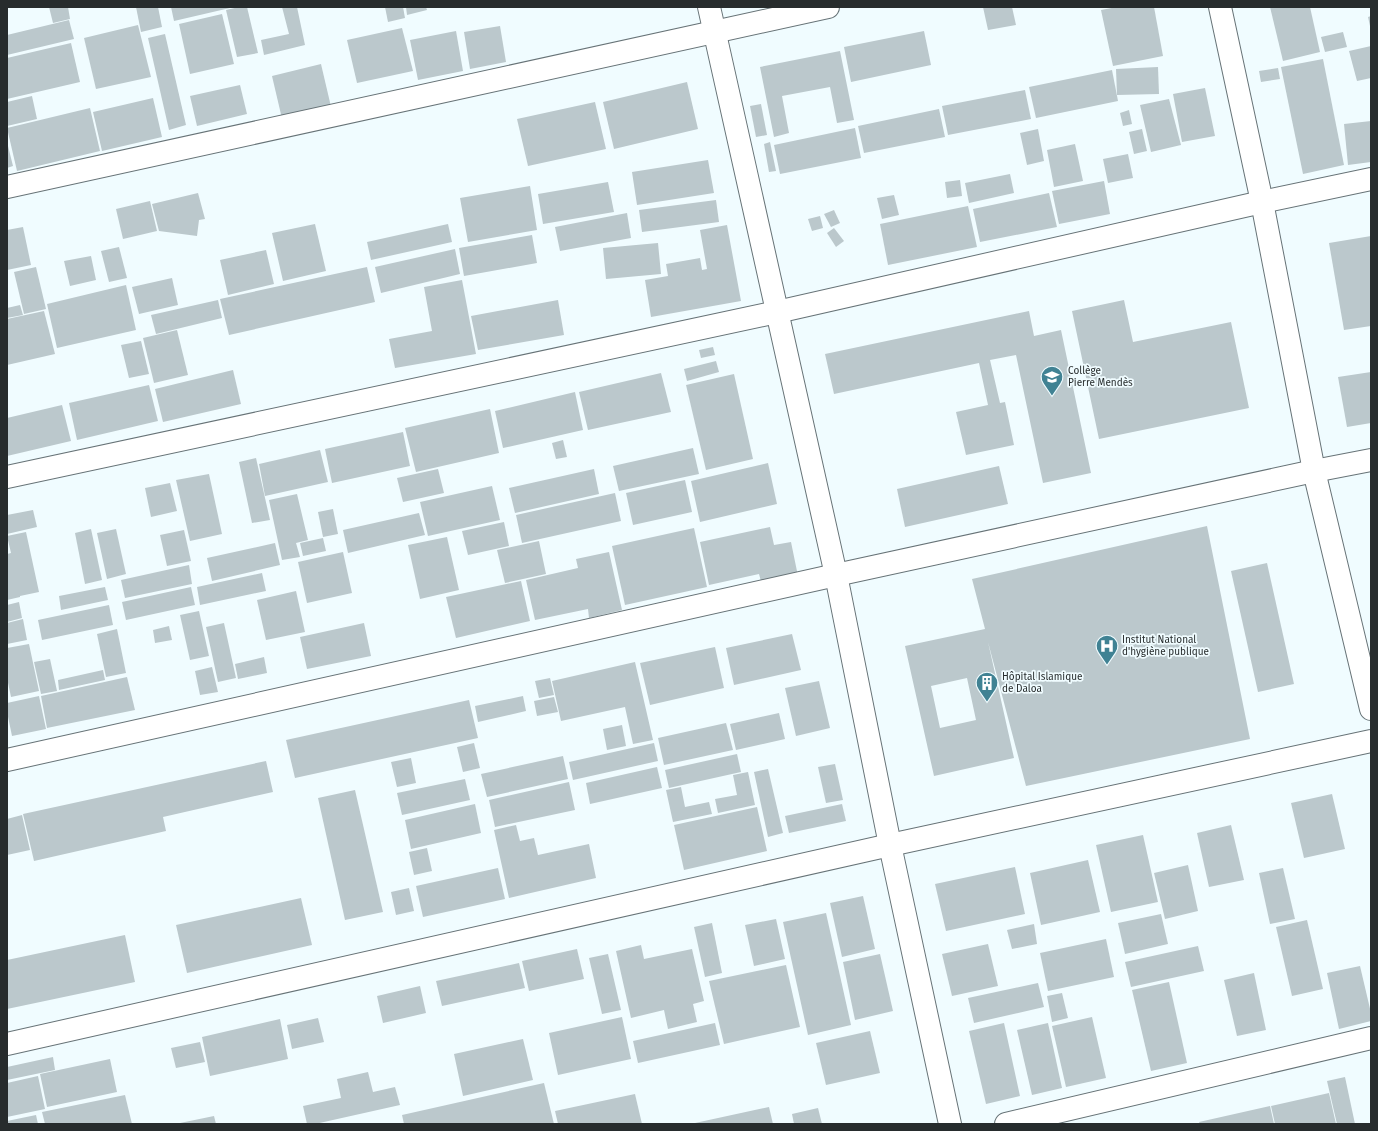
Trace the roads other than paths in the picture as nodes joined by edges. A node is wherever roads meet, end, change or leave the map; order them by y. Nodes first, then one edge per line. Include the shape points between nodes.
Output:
1 (710, 7) edge
2 (828, 7) edge
3 (1220, 7) edge
4 (715, 32) junction
5 (1371, 179) edge
6 (7, 187) edge
7 (1262, 202) junction
8 (777, 312) junction
9 (1371, 460) edge
10 (1314, 471) junction
11 (7, 477) edge
12 (836, 575) junction
13 (1371, 709) edge
14 (1371, 741) edge
15 (7, 760) edge
16 (890, 845) junction
17 (1371, 1038) edge
18 (7, 1044) edge
19 (950, 1124) edge
20 (1006, 1124) edge

1 - 4 street
2 - 4 street
3 - 7 street
4 - 6 street
4 - 8 street
5 - 7 street
7 - 8 street
7 - 10 street
8 - 11 street
8 - 12 street
9 - 10 street
10 - 12 street
10 - 13 street
12 - 15 street
12 - 16 street
14 - 16 street
16 - 18 street
16 - 19 street
17 - 20 street

